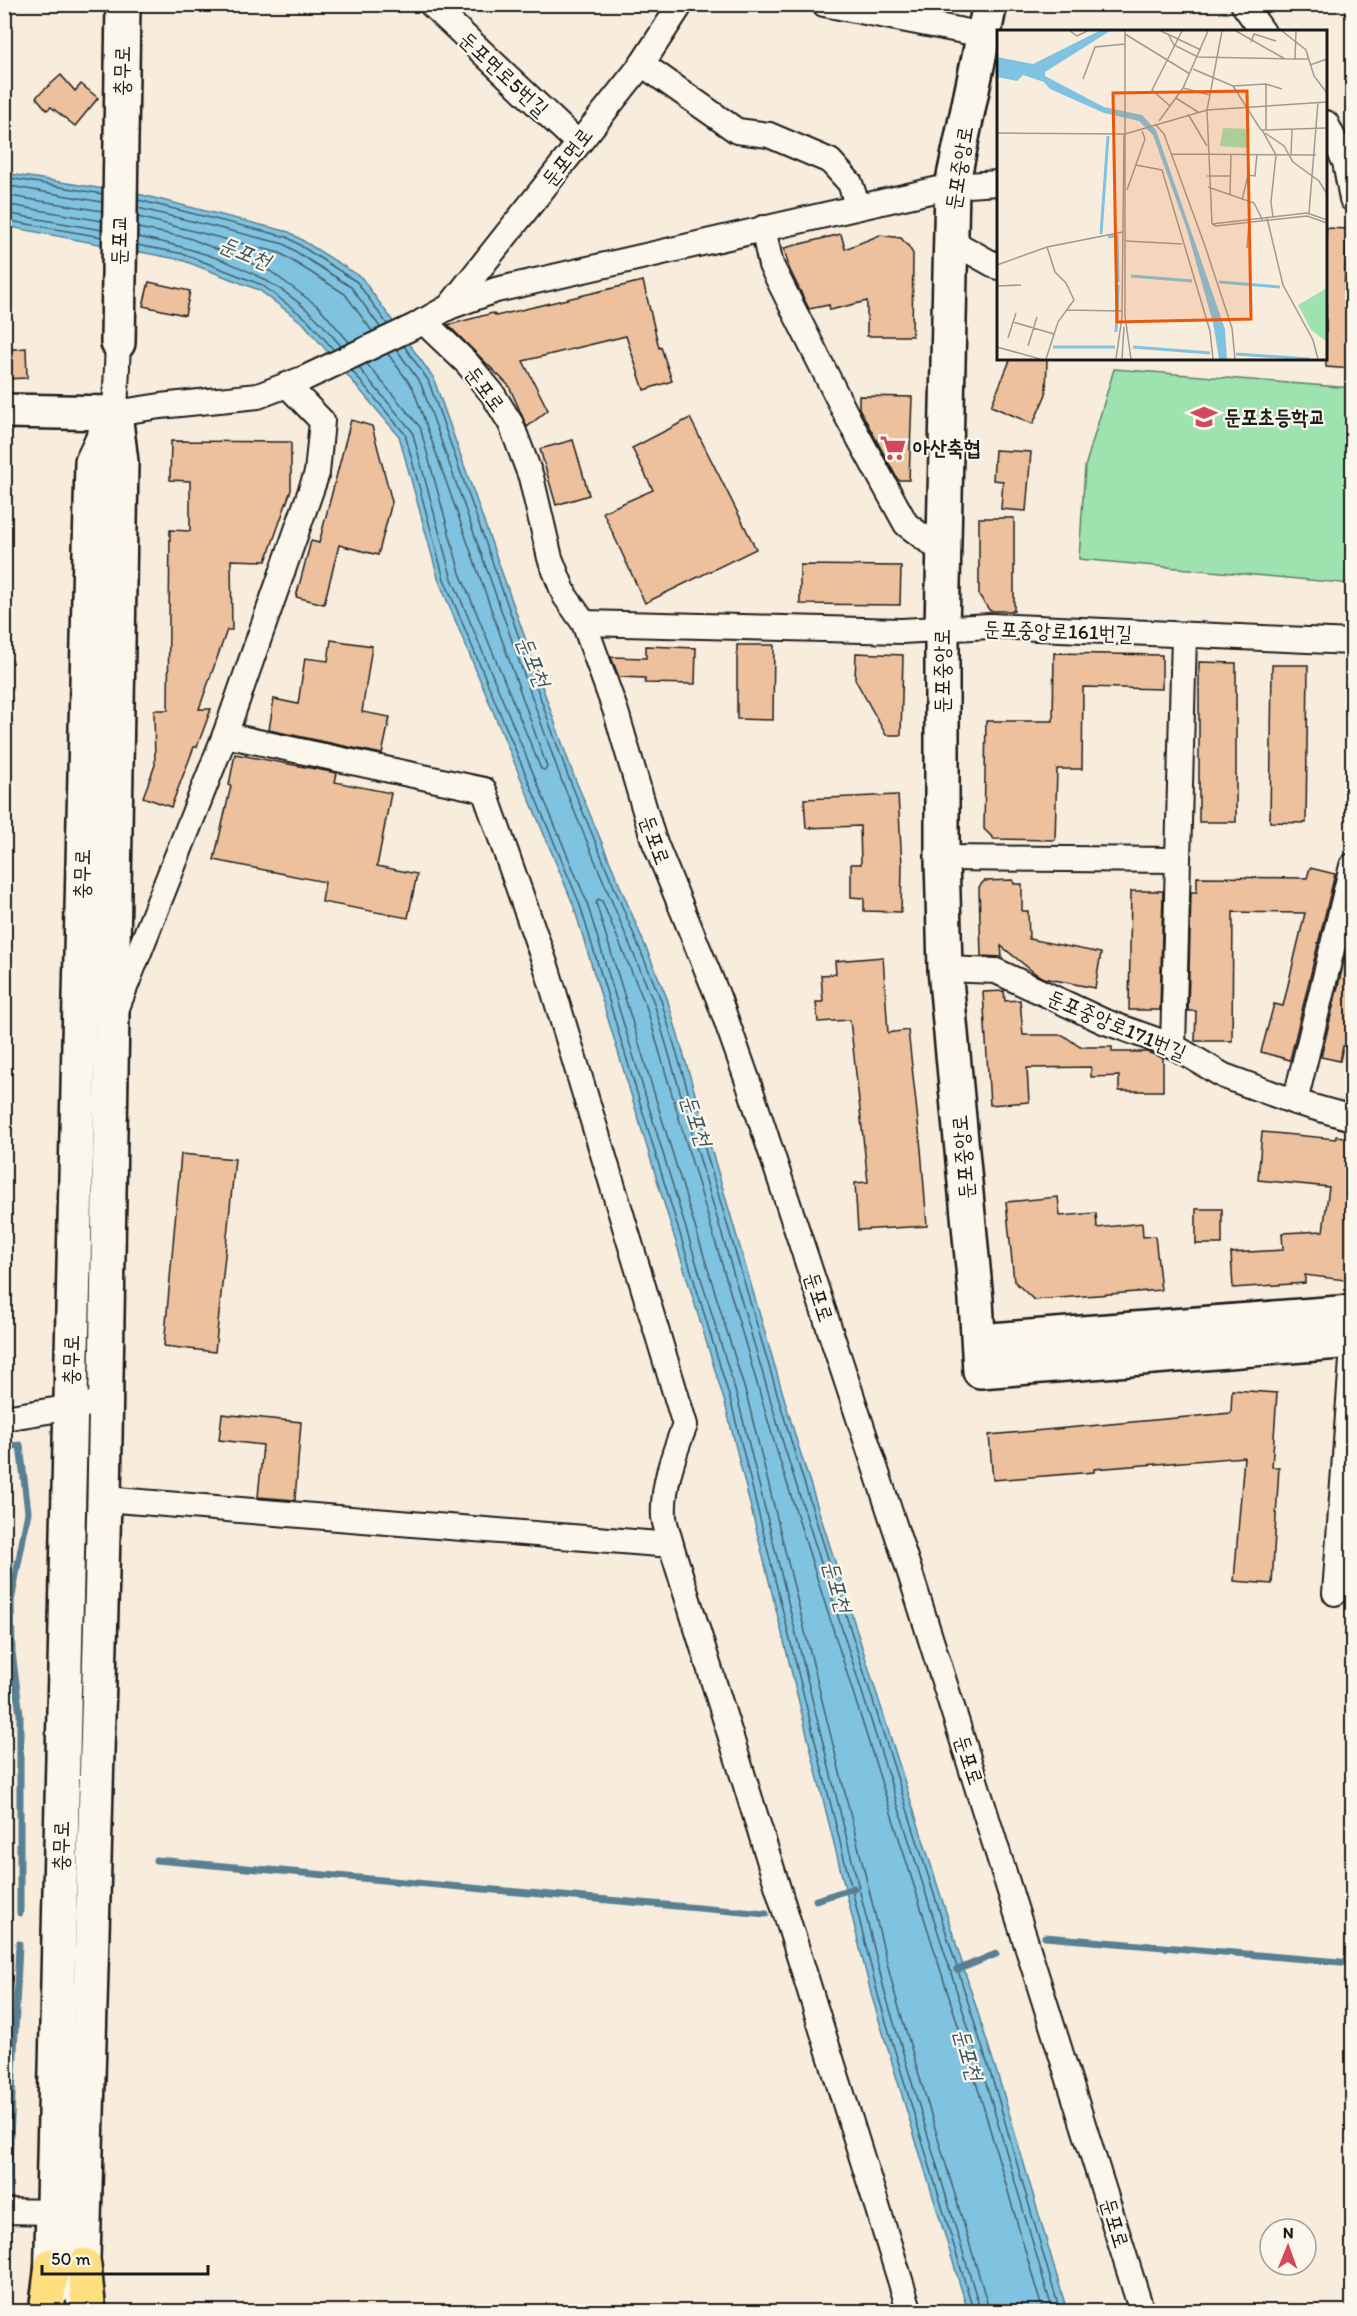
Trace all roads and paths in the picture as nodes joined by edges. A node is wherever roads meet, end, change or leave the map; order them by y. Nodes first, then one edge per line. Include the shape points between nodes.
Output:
1 (123, 4) edge
2 (431, 4) edge
3 (681, 4) edge
4 (824, 4) edge
5 (1244, 4) edge
6 (987, 20) edge
7 (1262, 30) edge
8 (642, 64) junction
9 (1327, 126) edge
10 (121, 138) joint
11 (578, 142) junction
12 (1341, 163) edge
13 (997, 183) edge
14 (952, 186) junction
15 (1353, 199) edge
16 (858, 207) junction
17 (763, 228) junction
18 (951, 241) junction
19 (997, 266) edge
20 (449, 307) junction
21 (419, 323) junction
22 (118, 343) joint
23 (296, 382) junction
24 (4, 411) edge
25 (115, 413) junction
26 (944, 553) junction
27 (584, 623) junction
28 (942, 629) junction
29 (1184, 636) junction
30 (1353, 642) edge
31 (225, 735) junction
32 (942, 858) junction
33 (1177, 860) junction
34 (1353, 866) edge
35 (945, 969) junction
36 (111, 1022) junction
37 (1173, 1046) junction
38 (1295, 1102) junction
39 (1353, 1118) edge
40 (1353, 1312) edge
41 (979, 1341) junction
42 (1353, 1341) edge
43 (1353, 1360) edge
44 (104, 1402) junction
45 (70, 1408) junction
46 (4, 1418) edge
47 (104, 1499) junction
48 (671, 1545) junction
49 (1335, 1593) dead end
50 (4, 2211) edge
51 (54, 2212) junction
52 (68, 2265) junction
53 (48, 2312) edge
54 (81, 2312) edge
55 (89, 2312) edge
56 (910, 2312) edge
57 (1143, 2312) edge

1 - 10 street, 충무로
2 - 11 street, 둔포면로5번길
3 - 8 street, 둔포면로
4 - 6 street
5 - 7 street
6 - 14 street, 둔포중앙로
8 - 11 street, 둔포면로
8 - 16 street via 737,131 769,135 830,161 850,183
9 - 12 street
10 - 22 street, 둔포교
11 - 20 street, 둔포면로
12 - 15 street
13 - 14 street
14 - 16 street
14 - 18 street, 둔포중앙로
16 - 17 street
17 - 20 street via 496,290
17 - 26 street via 771,265 906,524
18 - 19 street
18 - 26 street, 둔포중앙로
20 - 21 street
21 - 23 street
21 - 27 street, 둔포로 via 479,378 511,424 531,477 550,558 565,596
22 - 25 street, 충무로
23 - 25 street via 258,396
23 - 31 street via 322,421 317,473
24 - 25 street
25 - 36 street, 충무로 via 121,462
25 - 45 street, 충무로 via 92,462
26 - 28 street, 둔포중앙로
27 - 28 street, 둔포중앙로161번길
27 - 57 street, 둔포로 via 616,712 653,838 747,1079 909,1570
28 - 29 street, 둔포중앙로161번길 via 990,627
28 - 32 street, 둔포중앙로
29 - 30 street, 둔포중앙로161번길
29 - 33 street
31 - 36 street
31 - 48 street via 484,790 547,969 685,1425 664,1498 664,1519
32 - 33 street
32 - 35 street, 둔포중앙로
33 - 37 street
34 - 38 street
35 - 37 street, 둔포중앙로171번길 via 996,971 1103,1021
35 - 41 street, 둔포중앙로
36 - 44 street, 충무로
37 - 38 street, 둔포중앙로171번길 via 1224,1076
38 - 39 street, 둔포중앙로171번길
40 - 41 street
41 - 42 street, 둔포중앙로 via 980,1371
43 - 49 street
44 - 45 street
44 - 47 street, 충무로
45 - 46 street
45 - 51 street, 충무로
47 - 48 street
47 - 52 street, 충무로
48 - 56 street
50 - 51 street
51 - 52 street, 충무로
52 - 53 main road
52 - 54 street, 충무로
52 - 55 main road

